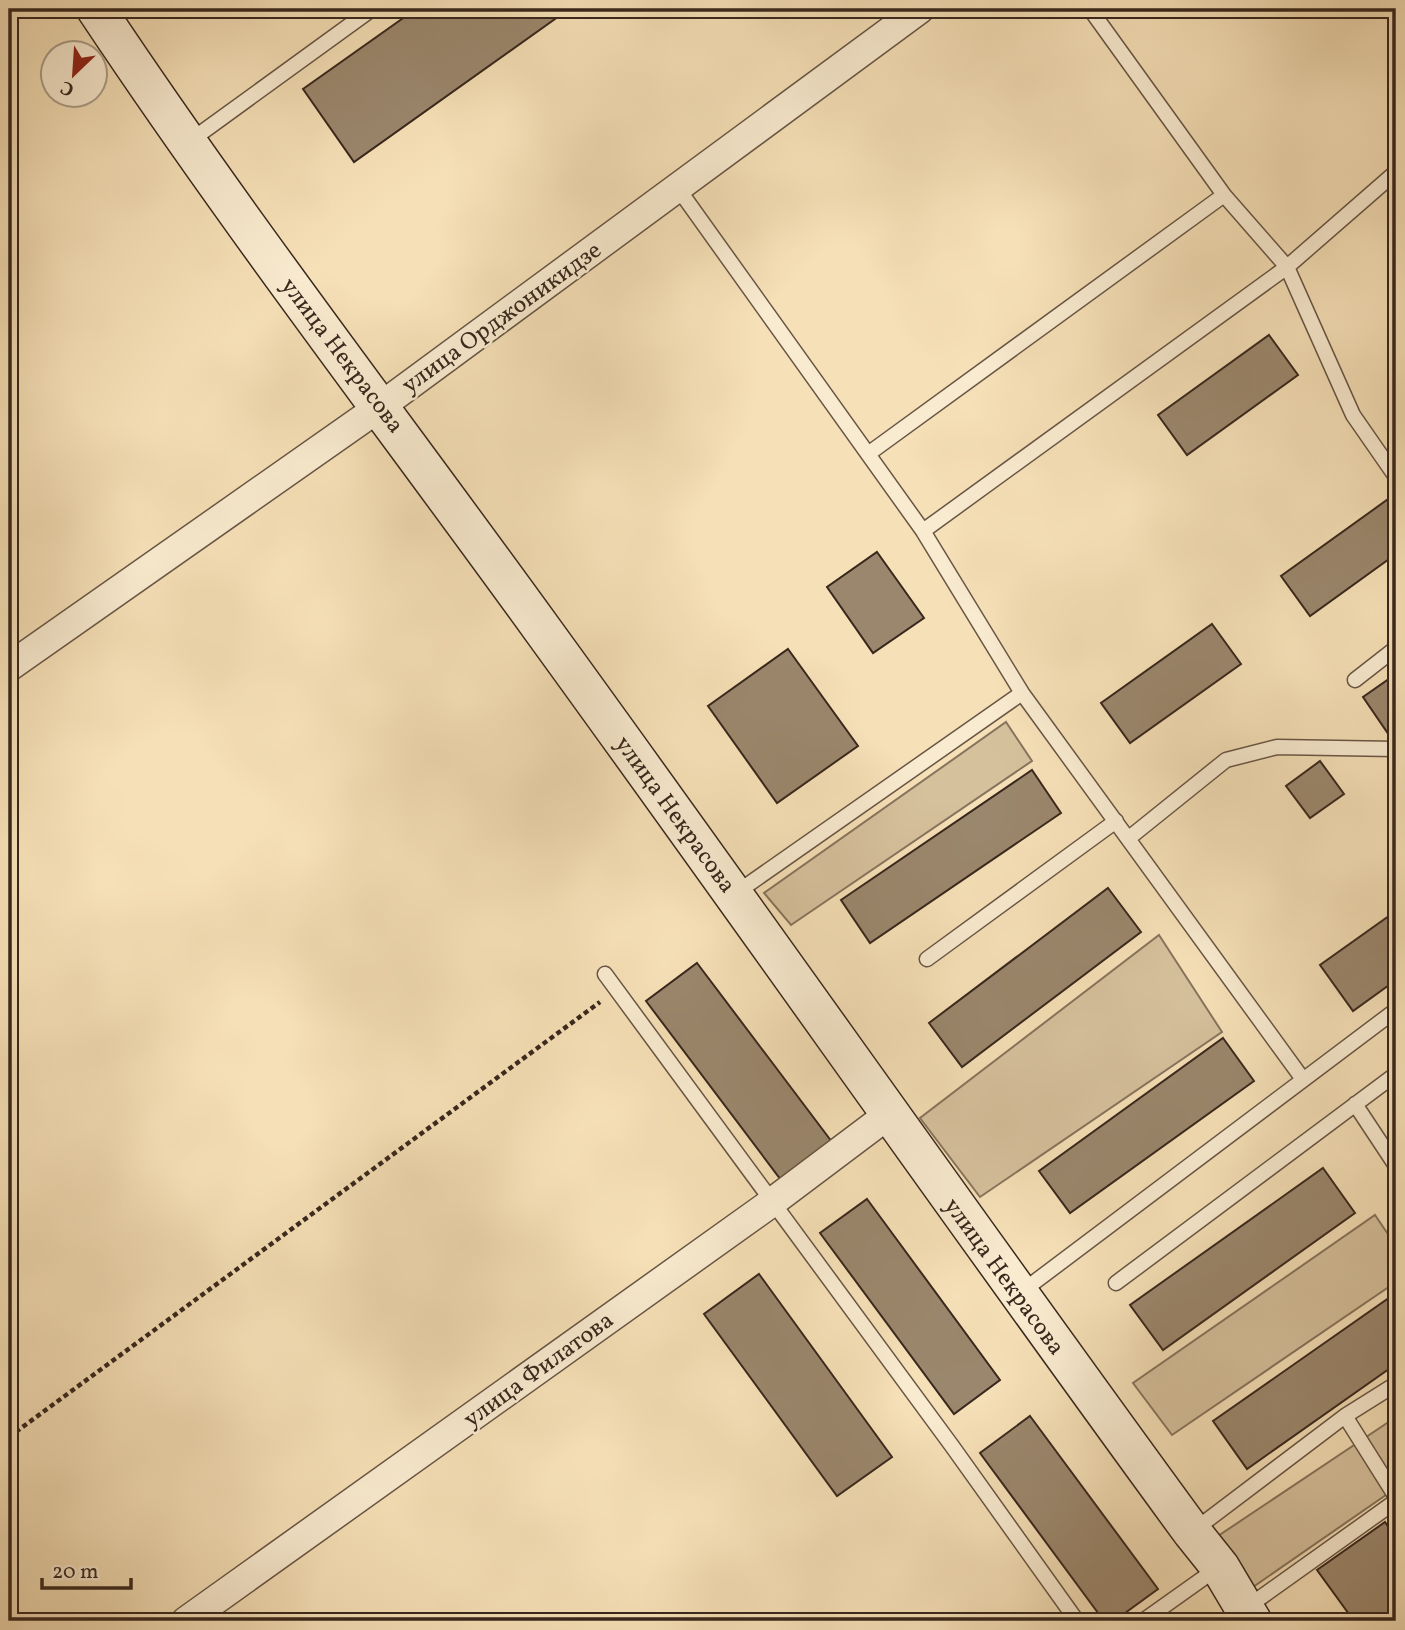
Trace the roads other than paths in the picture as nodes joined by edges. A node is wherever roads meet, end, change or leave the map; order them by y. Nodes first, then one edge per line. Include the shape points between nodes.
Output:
1 (96, 9) edge
2 (372, 9) edge
3 (920, 9) edge
4 (1090, 9) edge
5 (186, 144) junction
6 (1396, 173) edge
7 (677, 187) junction
8 (1224, 195) junction
9 (1287, 267) junction
10 (381, 406) junction
11 (868, 454) junction
12 (1396, 477) edge
13 (923, 531) junction
14 (1396, 648) edge
15 (9, 667) edge
16 (1355, 680) dead end
17 (1022, 693) junction
18 (1396, 749) edge
19 (1116, 821) junction
20 (1129, 838) junction
21 (734, 894) junction
22 (927, 959) dead end
23 (605, 974) dead end
24 (1396, 1010) edge
25 (1396, 1074) edge
26 (1302, 1078) junction
27 (1355, 1104) junction
28 (888, 1115) junction
29 (1396, 1166) edge
30 (771, 1203) junction
31 (1116, 1283) dead end
32 (1019, 1294) junction
33 (1396, 1384) edge
34 (1345, 1416) junction
35 (1396, 1499) edge
36 (1192, 1532) junction
37 (1220, 1567) junction
38 (1248, 1616) edge
39 (186, 1621) edge
40 (1077, 1621) edge
41 (1143, 1621) edge

1 - 5 street, улица Некрасова
2 - 5 lane
3 - 7 street, улица Орджоникидзе
4 - 8 lane
5 - 10 street, улица Некрасова
6 - 9 lane
7 - 10 street, улица Орджоникидзе
7 - 11 lane
8 - 9 lane
8 - 11 lane
9 - 12 lane via 1353,415
9 - 13 lane
10 - 15 street, улица Орджоникидзе
10 - 21 street, улица Некрасова
11 - 13 lane
13 - 17 lane
14 - 16 lane
17 - 19 lane
17 - 21 lane
18 - 20 lane via 1277,747 1226,760
19 - 20 lane
19 - 22 lane
20 - 26 lane
21 - 28 street, улица Некрасова
23 - 30 lane
24 - 26 lane
25 - 27 lane
26 - 32 lane
27 - 29 lane
27 - 31 lane
28 - 30 street, улица Филатова
28 - 32 street, улица Некрасова
30 - 39 street, улица Филатова
30 - 40 lane
32 - 36 street, улица Некрасова
33 - 34 lane
34 - 35 lane
34 - 36 lane
35 - 38 lane
36 - 37 street, улица Некрасова
37 - 38 street, улица Некрасова
37 - 41 lane

